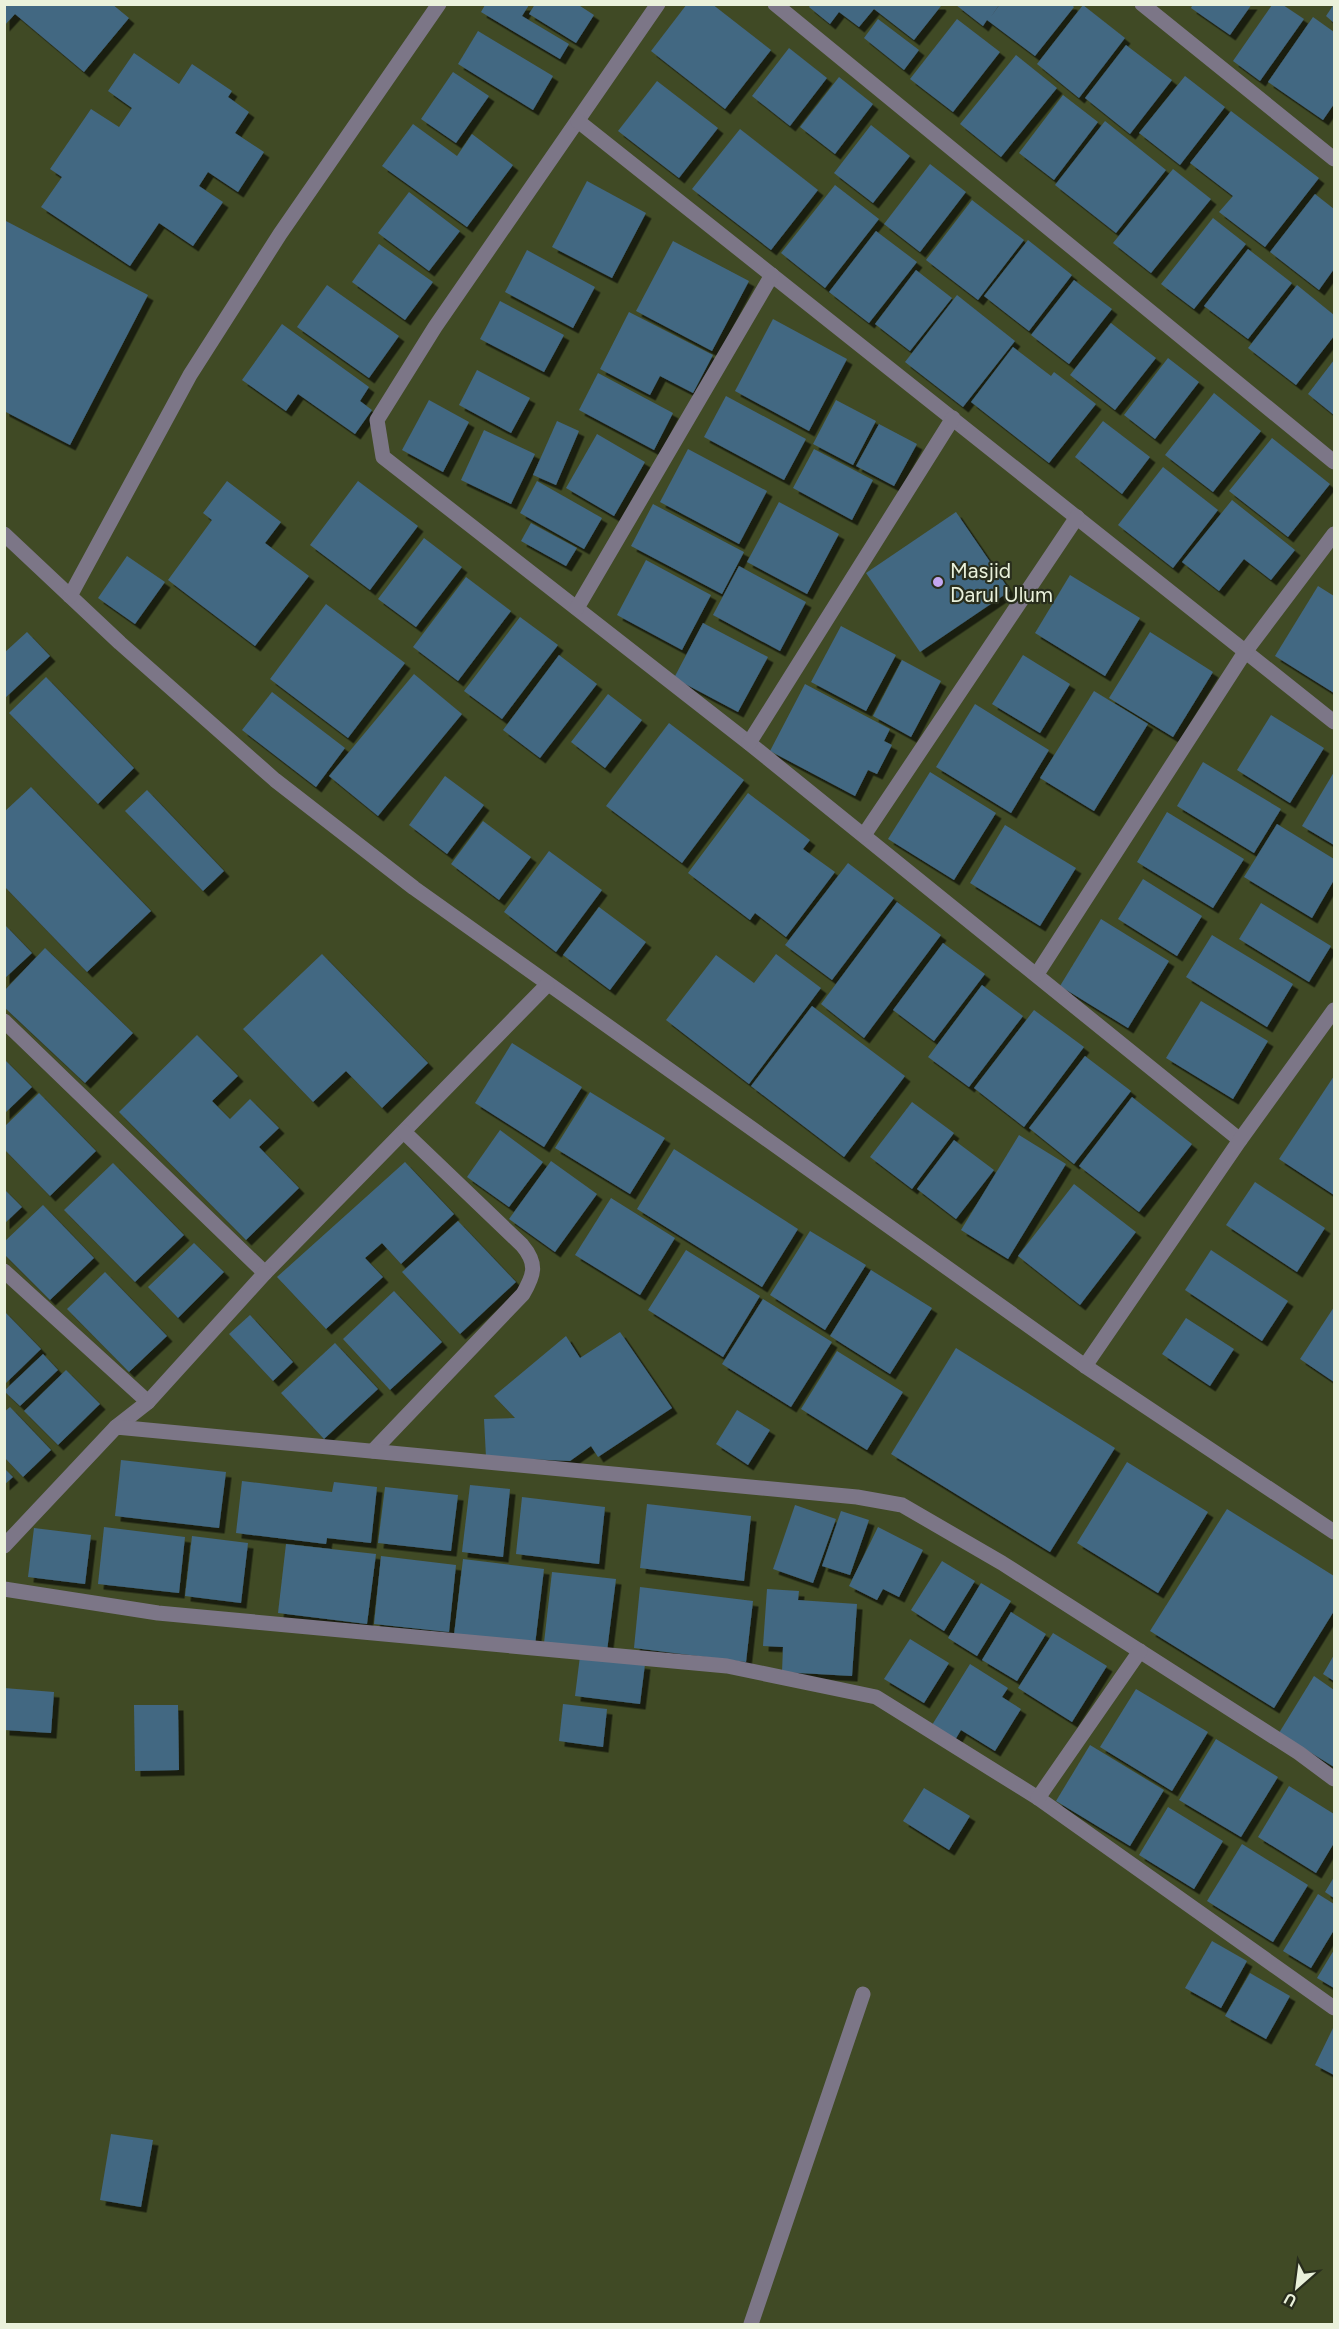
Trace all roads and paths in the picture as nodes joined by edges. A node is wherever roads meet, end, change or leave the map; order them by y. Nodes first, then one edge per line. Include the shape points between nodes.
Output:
1 (439, 4) edge
2 (658, 4) edge
3 (775, 4) edge
4 (1142, 4) edge
5 (578, 121) junction
6 (1335, 159) edge
7 (772, 275) junction
8 (953, 418) junction
9 (1335, 462) edge
10 (1077, 517) junction
11 (4, 534) edge
12 (1335, 534) edge
13 (70, 596) junction
14 (577, 608) junction
15 (1245, 652) junction
16 (1335, 722) edge
17 (749, 743) junction
18 (864, 835) junction
19 (1037, 974) junction
20 (547, 985) junction
21 (1335, 1010) edge
22 (4, 1021) edge
23 (404, 1132) junction
24 (1240, 1140) junction
25 (5, 1273) edge
26 (265, 1273) junction
27 (1085, 1366) junction
28 (148, 1402) junction
29 (116, 1427) junction
30 (373, 1451) junction
31 (1335, 1532) edge
32 (4, 1546) edge
33 (4, 1589) edge
34 (1140, 1651) junction
35 (1335, 1779) edge
36 (1038, 1798) junction
37 (863, 1994) dead end
38 (1335, 2008) edge
39 (751, 2325) edge

1 - 13 street via 280,234 190,375
2 - 5 street
3 - 9 street
4 - 6 street
5 - 7 street
5 - 14 street via 435,327 377,420 383,457
7 - 8 street
7 - 14 street
8 - 10 street
8 - 17 street
10 - 15 street
10 - 18 street
11 - 13 street
12 - 15 street
13 - 20 street via 275,780
14 - 17 street
15 - 16 street
15 - 19 street
17 - 18 street
18 - 19 street
19 - 24 street
20 - 23 street
20 - 27 street
21 - 24 street
22 - 26 street
23 - 26 street
23 - 30 street via 522,1245 530,1255 533,1275 523,1294
24 - 27 street
25 - 28 street
26 - 28 street
27 - 31 street
28 - 29 street
29 - 30 street
29 - 32 street
30 - 34 street via 857,1497 902,1505
33 - 36 street via 158,1613 727,1666 844,1689 876,1697
34 - 35 street
34 - 36 street
36 - 38 street
37 - 39 street

